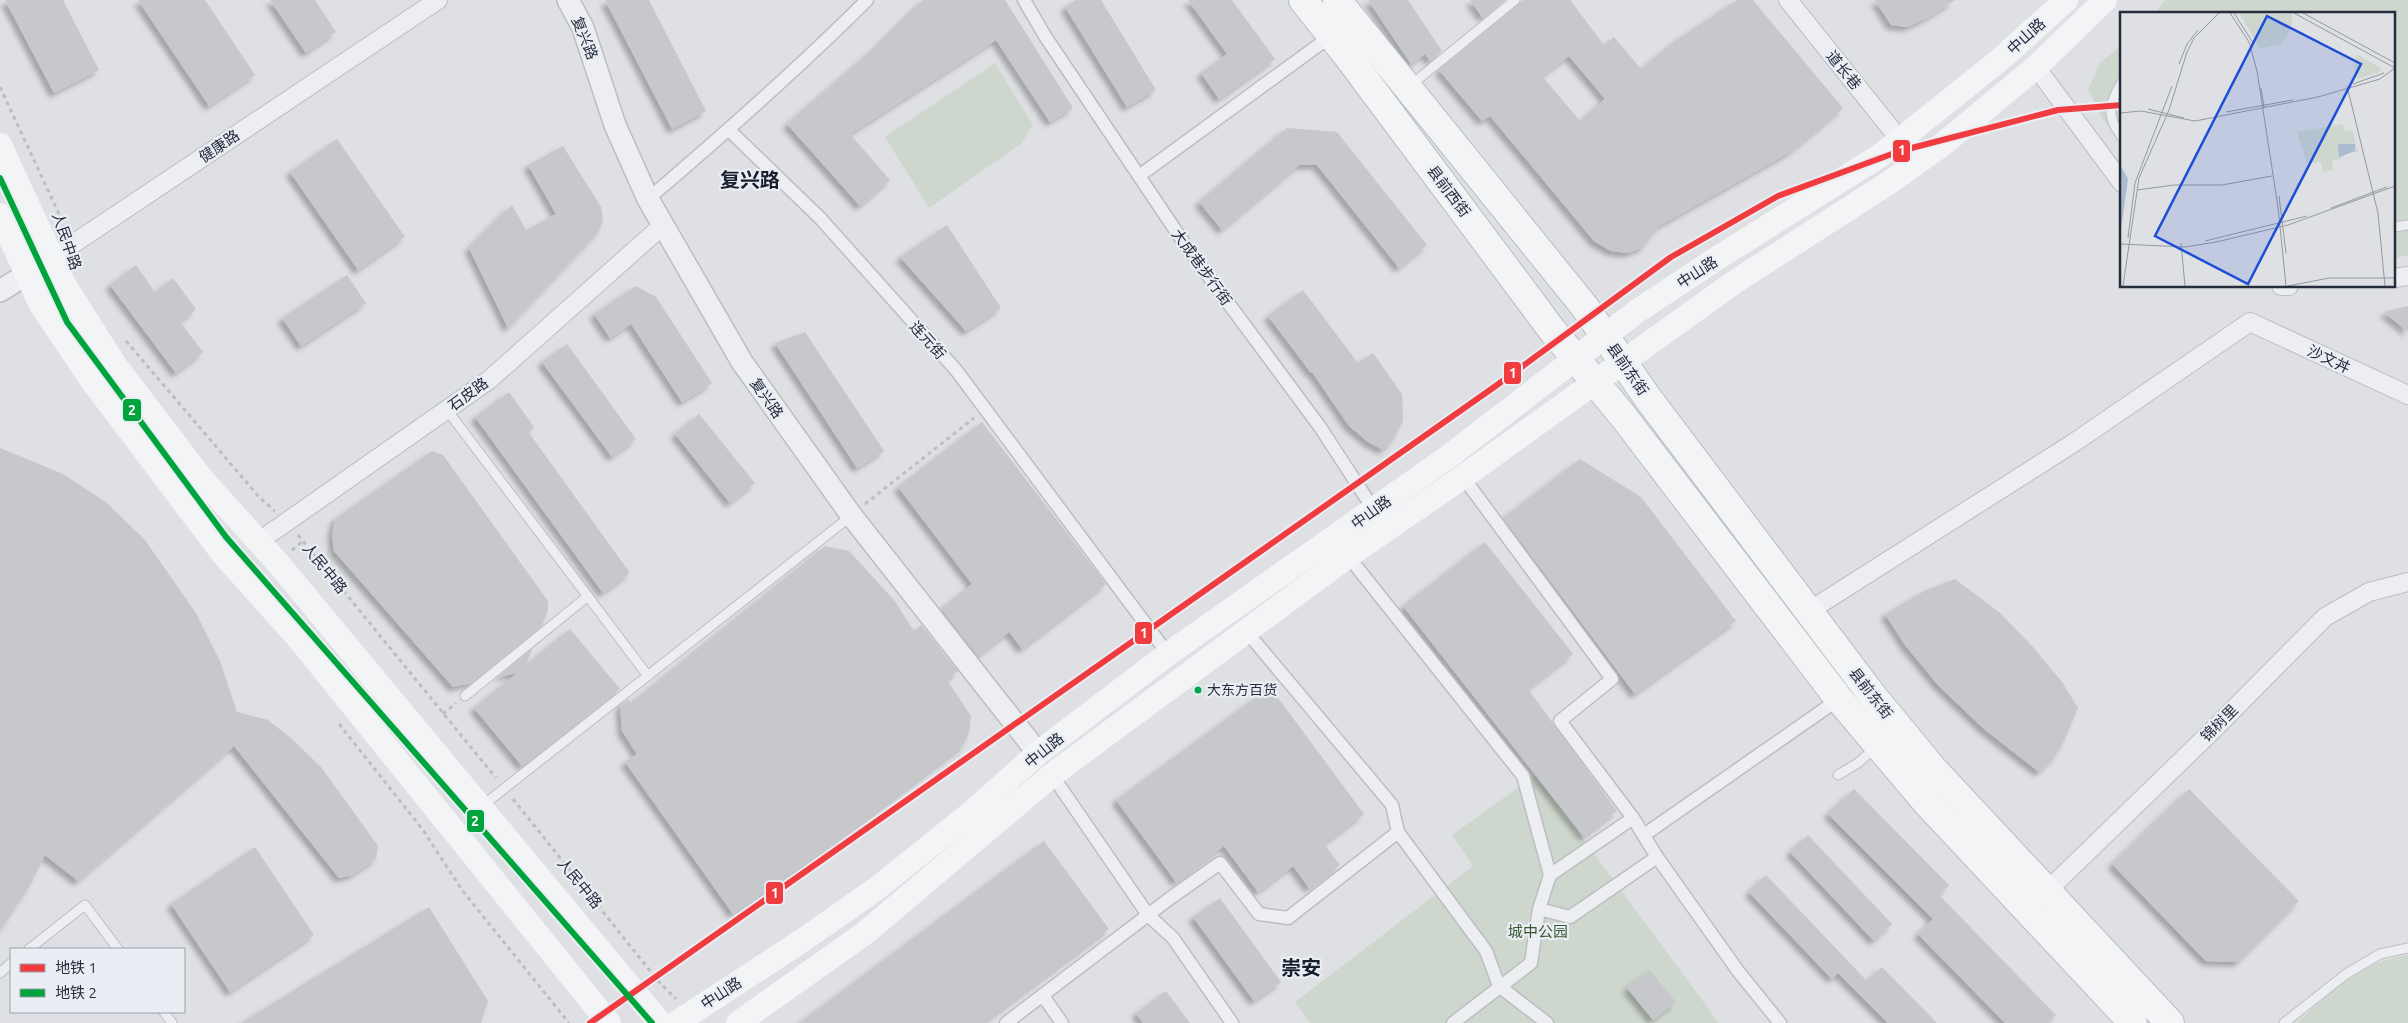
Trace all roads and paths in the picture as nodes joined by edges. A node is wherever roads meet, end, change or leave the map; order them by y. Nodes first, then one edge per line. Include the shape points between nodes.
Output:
1 (438, 0) edge
2 (568, 0) edge
3 (867, 0) edge
4 (1024, 0) edge
5 (1303, 0) edge
6 (1337, 0) edge
7 (1515, 0) edge
8 (1788, 0) edge
9 (2066, 0) edge
10 (2105, 0) edge
11 (1331, 36) junction
12 (2036, 67) junction
13 (2120, 85) edge
14 (0, 87) edge
15 (1407, 88) junction
16 (729, 130) junction
17 (2120, 134) edge
18 (1900, 140) junction
19 (0, 145) edge
20 (1139, 176) junction
21 (2120, 180) edge
22 (648, 199) junction
23 (0, 215) edge
24 (662, 226) junction
25 (61, 253) junction
26 (27, 274) junction
27 (0, 290) edge
28 (1605, 336) junction
29 (123, 337) dead end
30 (1576, 358) junction
31 (1622, 362) junction
32 (1594, 382) junction
33 (2408, 395) edge
34 (985, 409) junction
35 (447, 410) junction
36 (1463, 477) junction
37 (1373, 510) junction
38 (851, 515) junction
39 (287, 521) junction
40 (1388, 529) junction
41 (258, 542) junction
42 (1348, 556) junction
43 (2408, 582) edge
44 (588, 596) junction
45 (1809, 611) junction
46 (1246, 631) junction
47 (1168, 654) junction
48 (648, 676) junction
49 (465, 696) dead end
50 (1839, 699) junction
51 (1878, 745) junction
52 (1038, 754) junction
53 (1052, 775) junction
54 (1838, 775) dead end
55 (505, 789) junction
56 (481, 808) junction
57 (1633, 818) junction
58 (1398, 832) junction
59 (1644, 835) junction
60 (1657, 857) junction
61 (1550, 875) junction
62 (2047, 891) junction
63 (1540, 909) junction
64 (1148, 915) junction
65 (30, 948) edge
66 (117, 948) edge
67 (2408, 948) edge
68 (1499, 986) junction
69 (1043, 996) junction
70 (2151, 1001) junction
71 (683, 1018) edge
72 (2130, 1022) edge
73 (609, 1023) edge
74 (660, 1023) edge
75 (738, 1023) edge
76 (1006, 1023) edge
77 (1062, 1023) edge
78 (1232, 1023) edge
79 (1453, 1023) edge
80 (1547, 1023) edge
81 (1780, 1023) edge
82 (2170, 1023) edge
83 (2284, 1023) edge

1 - 25 street, 健康路
2 - 22 street, 复兴路 via 583,28 616,125
3 - 16 street
4 - 20 street, 大成巷步行街
5 - 11 main road, 县前西街
6 - 15 main road, 县前西街
7 - 15 lane
8 - 18 street, 道长巷
9 - 18 main road, 中山路 via 2002,58
10 - 12 main road, 中山路
11 - 20 street
11 - 30 main road, 县前西街
12 - 21 street
12 - 31 main road, 中山路 via 1942,145 1733,282
13 - 17 lane via 2110,101 2111,118
14 - 25 path, 人民中路 via 59,214
15 - 28 main road, 县前西街
16 - 22 street
16 - 34 street, 连元街 via 820,218 956,370
18 - 28 main road, 中山路 via 1882,155 1636,312
19 - 25 main road, 人民中路
20 - 37 street, 大成巷步行街 via 1186,246 1320,427
22 - 24 street, 复兴路
23 - 26 main road
24 - 35 street, 石皮路 via 489,380
24 - 38 street, 复兴路 via 742,362
25 - 26 street, 健康路
25 - 41 main road, 人民中路 via 65,286 115,365 202,479
26 - 27 street, 健康路
26 - 73 main road via 41,305 93,382 223,554 299,639
28 - 30 main road, 中山路
28 - 31 main road, 县前东街
29 - 39 path, 人民中路 via 259,497
30 - 32 main road, 县前西街
30 - 37 main road, 中山路 via 1448,457
31 - 32 main road, 中山路
31 - 45 main road, 县前东街
32 - 36 main road, 中山路
32 - 50 main road, 县前东街
33 - 45 street, 沙文丼 via 2250,322 2075,442
34 - 38 path
34 - 47 street, 连元街
35 - 39 street, 石皮路
35 - 44 lane
36 - 40 main road, 中山路
36 - 57 street via 1612,679 1560,721
37 - 40 street, 大成巷步行街
37 - 47 main road, 中山路
38 - 48 lane
38 - 52 street, 复兴路
39 - 41 street, 石皮路
39 - 55 path, 人民中路
40 - 42 main road, 中山路
41 - 56 main road, 人民中路
42 - 46 main road, 中山路
42 - 61 street via 1523,776
43 - 62 street, 锦树里 via 2369,592 2325,617
44 - 48 lane
44 - 49 lane
45 - 62 main road, 县前东街 via 1933,770
46 - 53 main road, 中山路
46 - 58 street via 1392,806
47 - 52 main road, 中山路
48 - 55 lane
50 - 51 main road, 县前东街
50 - 59 street
51 - 54 lane
51 - 72 main road, 县前东街 via 1927,803
52 - 71 main road, 中山路 via 977,808 876,888
53 - 64 street
53 - 75 main road, 中山路 via 865,933
55 - 56 lane
55 - 71 path, 人民中路 via 659,982
56 - 74 main road, 人民中路
57 - 59 street
57 - 61 street
58 - 64 street via 1288,918 1259,914 1220,863
58 - 68 street via 1486,951
59 - 60 street
60 - 63 street via 1570,917
60 - 81 street via 1738,971
61 - 63 street
62 - 70 main road, 县前东街
63 - 68 street via 1530,963
64 - 69 street
64 - 78 street via 1173,938
65 - 66 lane via 84,905
67 - 83 lane via 2380,954 2346,974
68 - 79 street
68 - 80 street
69 - 76 street
69 - 77 street
70 - 72 street
70 - 82 main road, 县前东街

